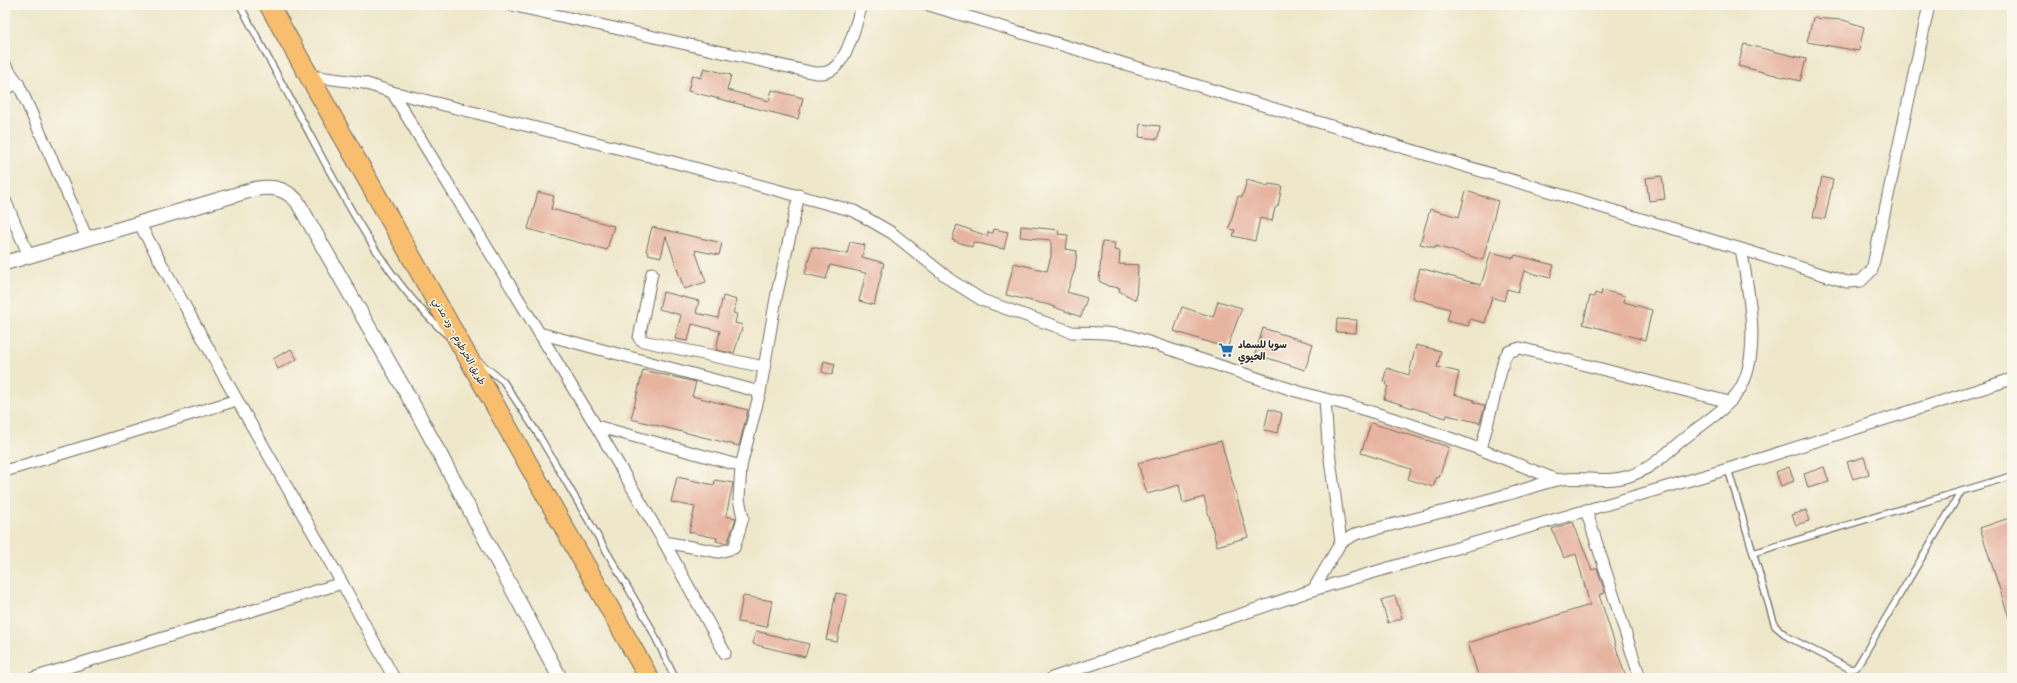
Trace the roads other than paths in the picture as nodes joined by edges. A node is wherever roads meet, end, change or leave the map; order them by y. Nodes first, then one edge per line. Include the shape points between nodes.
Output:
1 (240, 5) edge
2 (269, 5) edge
3 (511, 5) edge
4 (862, 5) edge
5 (929, 5) edge
6 (1929, 5) edge
7 (5, 65) edge
8 (310, 76) junction
9 (18, 83) junction
10 (5, 88) edge
11 (392, 92) junction
12 (799, 195) junction
13 (5, 200) edge
14 (139, 223) junction
15 (87, 238) junction
16 (1741, 249) junction
17 (29, 256) junction
18 (5, 263) edge
19 (652, 273) dead end
20 (539, 333) junction
21 (465, 351) junction
22 (764, 366) junction
23 (2012, 379) edge
24 (760, 392) junction
25 (1325, 399) junction
26 (237, 400) junction
27 (1730, 402) junction
28 (596, 426) junction
29 (1481, 449) junction
30 (741, 466) junction
31 (1728, 469) junction
32 (5, 471) edge
33 (2012, 476) edge
34 (1557, 480) junction
35 (1960, 492) junction
36 (1586, 510) junction
37 (664, 542) junction
38 (1341, 542) junction
39 (1754, 553) junction
40 (342, 583) junction
41 (1313, 590) junction
42 (725, 653) dead end
43 (33, 678) edge
44 (394, 678) edge
45 (560, 678) edge
46 (649, 678) edge
47 (674, 678) edge
48 (1052, 678) edge
49 (1640, 678) edge

1 - 21 lane via 356,219 424,314
2 - 8 highway, طريق الخرطوم - ود مدني
3 - 4 street via 815,73 827,72 837,67 844,58
5 - 16 street
6 - 16 street via 1872,270 1861,281 1847,282
7 - 9 street
8 - 11 street via 364,83
8 - 21 highway, طريق الخرطوم - ود مدني
9 - 10 street
9 - 15 street
11 - 12 street
11 - 20 street
12 - 22 street
12 - 25 street via 854,210 867,217 892,233 952,281 993,305 1072,332 1130,336 1296,392
13 - 17 street
14 - 15 street
14 - 26 street
14 - 45 street via 266,187 279,188 297,201 419,415
15 - 17 street
16 - 27 street via 1749,293 1751,344 1748,368 1740,388
17 - 18 street
19 - 22 street via 639,338 643,341
20 - 24 street
20 - 28 street
21 - 46 highway, طريق الخرطوم - ود مدني
21 - 47 lane via 503,381 538,434 649,624
22 - 24 street
23 - 31 street
24 - 30 street
25 - 29 street via 1406,422
25 - 38 street via 1328,444
26 - 32 street
26 - 40 street
27 - 29 street via 1520,348 1508,352 1504,359
27 - 34 street via 1710,421 1649,468 1616,479
28 - 30 street
28 - 37 street
29 - 34 street
30 - 37 street via 739,499 743,518 734,548 719,552
31 - 36 street
31 - 39 lane
33 - 35 lane
34 - 38 street via 1356,534
35 - 39 lane
35 - 39 lane via 1856,668 1844,667 1780,632 1775,626
36 - 41 street
36 - 49 street
37 - 42 street
38 - 41 street
40 - 43 street
40 - 44 street
41 - 48 street

